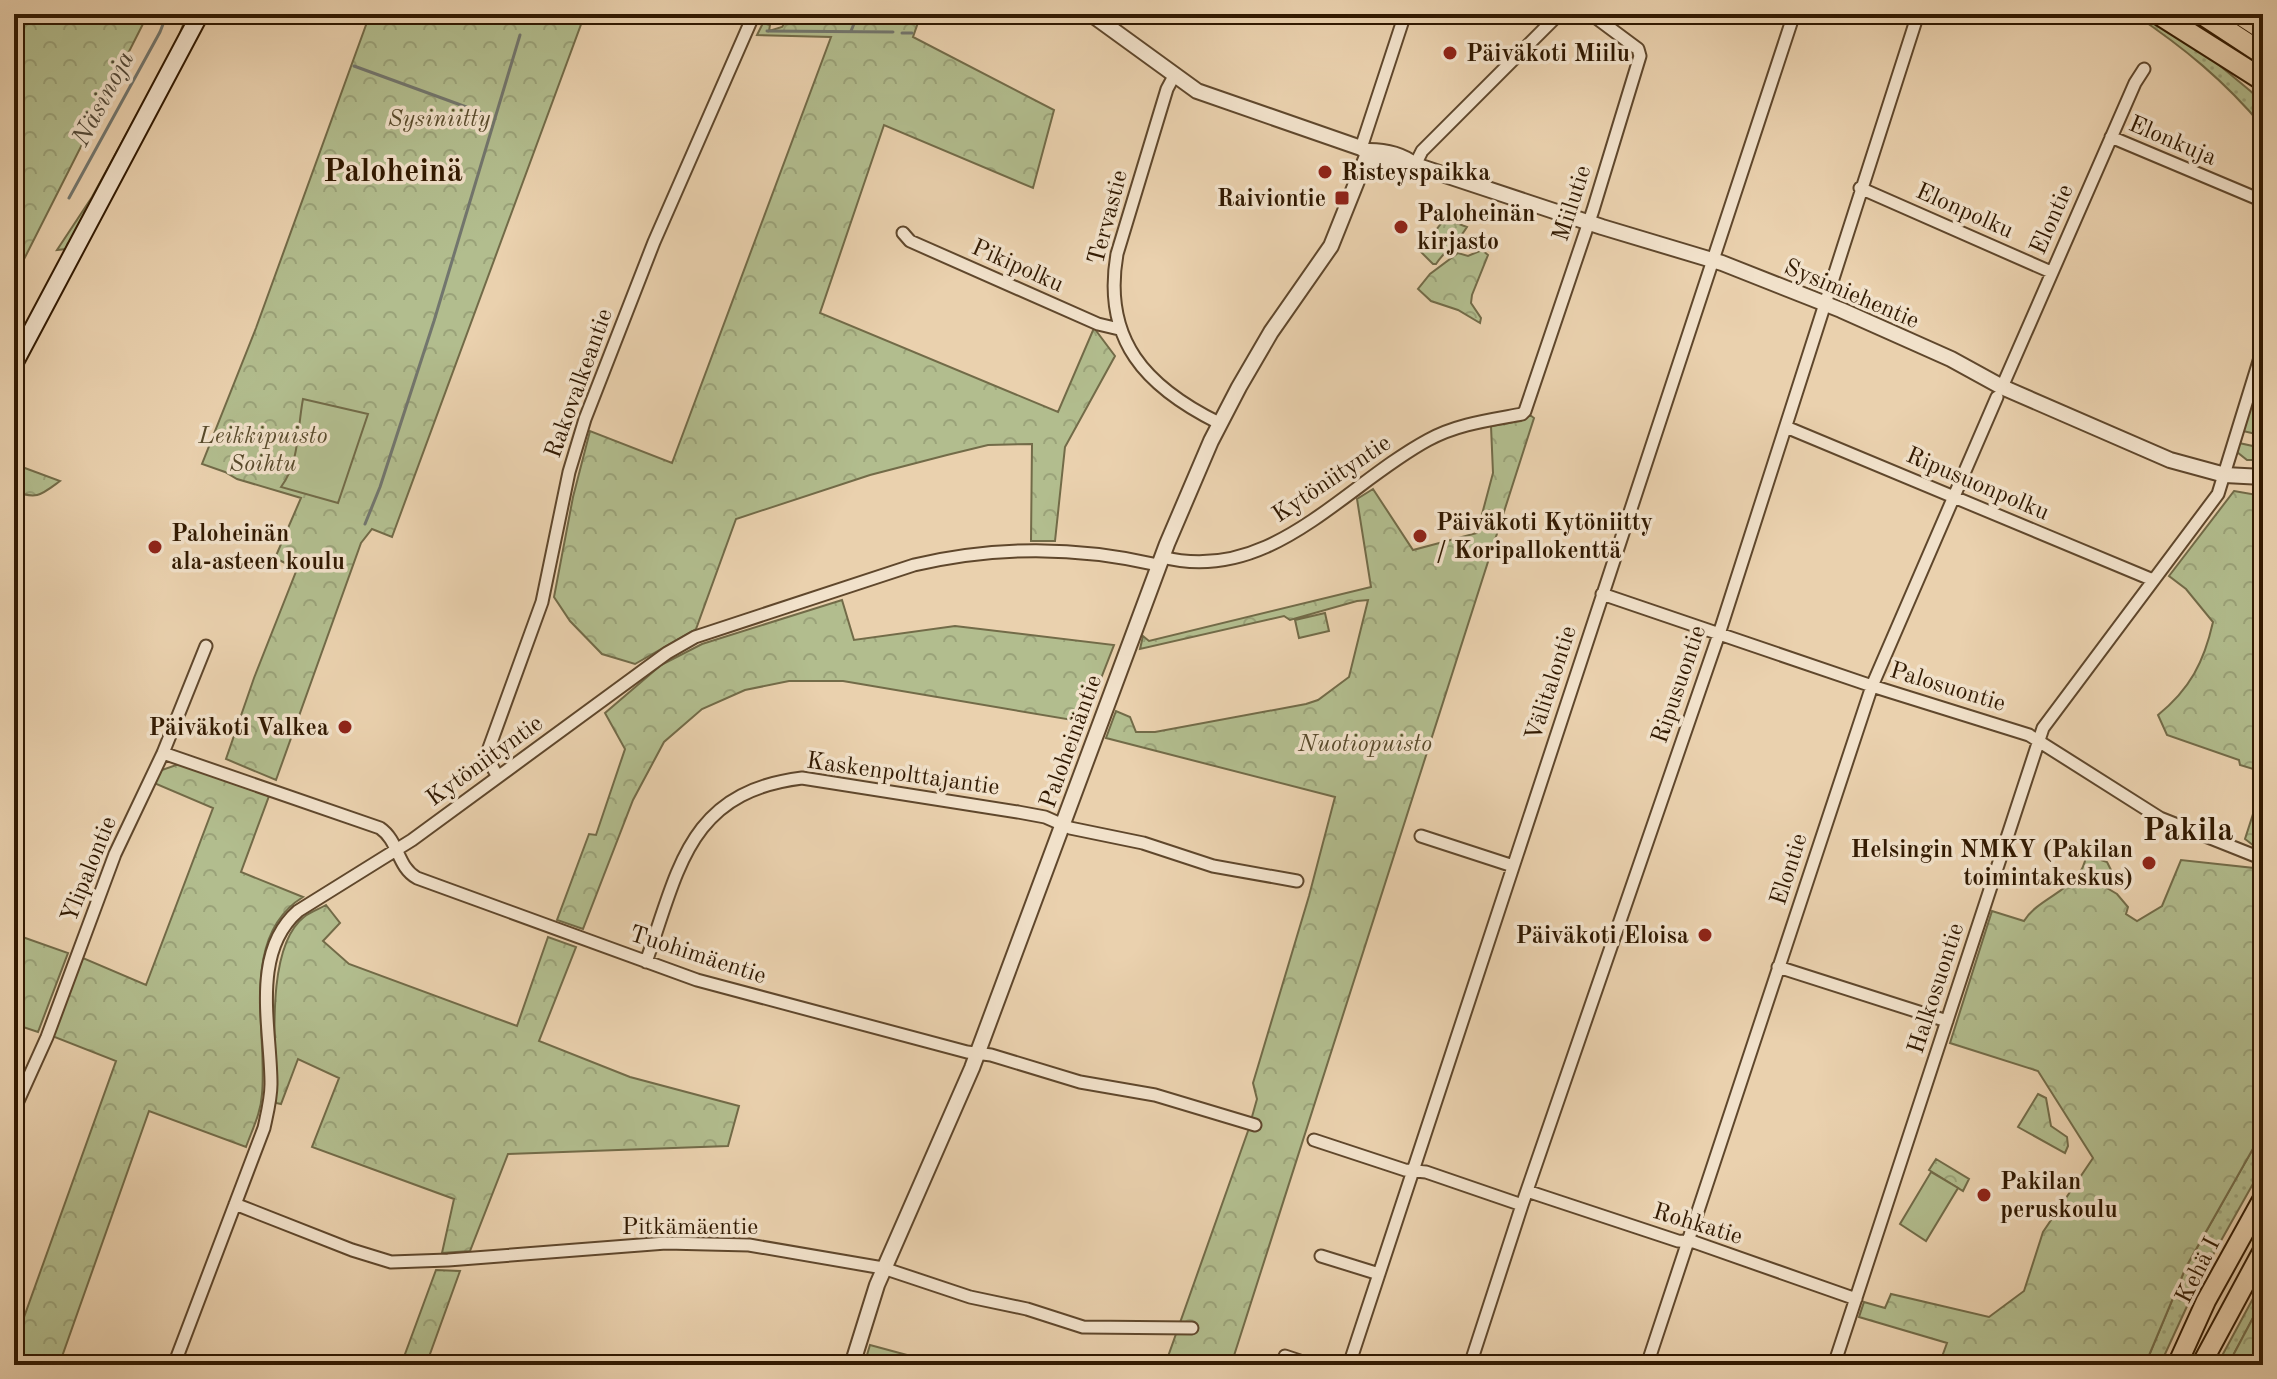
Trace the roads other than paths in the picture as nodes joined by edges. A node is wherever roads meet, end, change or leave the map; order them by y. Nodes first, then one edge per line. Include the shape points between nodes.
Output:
1 (200, 14) edge
2 (754, 14) edge
3 (1091, 14) edge
4 (1405, 14) edge
5 (1559, 14) edge
6 (1591, 14) edge
7 (1794, 14) edge
8 (1918, 14) edge
9 (2159, 14) edge
10 (2202, 14) edge
11 (2240, 14) edge
12 (2263, 29) edge
13 (2214, 49) junction
14 (2263, 54) edge
15 (2144, 69) dead end
16 (1174, 76) junction
17 (2263, 80) edge
18 (2263, 93) edge
19 (2111, 137) junction
20 (1365, 150) junction
21 (1415, 165) junction
22 (1860, 188) junction
23 (2263, 201) edge
24 (1589, 223) junction
25 (903, 233) dead end
26 (1711, 259) junction
27 (2051, 272) junction
28 (1825, 304) junction
29 (1119, 329) junction
30 (2263, 348) edge
31 (14, 364) edge
32 (1999, 392) junction
33 (1522, 414) joint
34 (1219, 423) junction
35 (1786, 427) junction
36 (2225, 475) junction
37 (2263, 477) edge
38 (1953, 496) junction
39 (1160, 561) junction
40 (2153, 580) junction
41 (1602, 594) junction
42 (1719, 634) junction
43 (206, 646) dead end
44 (1872, 686) junction
45 (2038, 740) junction
46 (163, 753) junction
47 (498, 777) junction
48 (1062, 824) junction
49 (1421, 836) dead end
50 (396, 850) junction
51 (2263, 859) edge
52 (1513, 866) junction
53 (1297, 881) dead end
54 (646, 962) junction
55 (1778, 967) junction
56 (1947, 1021) junction
57 (977, 1053) junction
58 (14, 1110) edge
59 (1255, 1125) dead end
60 (1314, 1140) dead end
61 (1414, 1171) junction
62 (1527, 1191) junction
63 (2263, 1198) edge
64 (235, 1204) junction
65 (1522, 1205) junction
66 (1687, 1243) junction
67 (2263, 1250) edge
68 (1321, 1256) dead end
69 (883, 1268) junction
70 (1379, 1274) junction
71 (1856, 1299) junction
72 (1192, 1328) dead end
73 (1285, 1356) dead end
74 (174, 1365) edge
75 (852, 1365) edge
76 (1312, 1365) edge
77 (1349, 1365) edge
78 (1470, 1365) edge
79 (1647, 1365) edge
80 (1834, 1365) edge
81 (2177, 1365) edge
82 (2201, 1365) edge

1 - 31 main road
2 - 47 street, Rakovalkeantie via 654,242 575,446 542,602 489,748
3 - 16 street, Sysimiehentie
4 - 20 street
5 - 21 street via 1422,151
6 - 24 street, Miilutie via 1638,49 1640,56
7 - 26 street, Välitalontie
8 - 22 street, Ripusuontie
9 - 13 highway
10 - 14 highway
11 - 12 highway
13 - 17 highway
13 - 18 highway
15 - 19 street, Elontie
16 - 20 street, Sysimiehentie via 1206,95
16 - 29 street, Tervastie via 1117,254 1113,282
19 - 23 street, Elonkuja
19 - 27 street, Elontie
20 - 21 street, Sysimiehentie
20 - 34 street, Paloheinäntie via 1331,246 1260,349
21 - 24 street, Sysimiehentie
22 - 27 street, Elonpolku
22 - 28 street, Ripusuontie
24 - 26 street, Sysimiehentie
24 - 33 street, Miilutie
25 - 29 street, Pikipolku via 910,241
26 - 28 street, Sysimiehentie
26 - 41 street, Välitalontie
27 - 32 street, Elontie
28 - 32 street, Sysimiehentie via 1951,359
28 - 35 street, Ripusuontie
29 - 34 street, Tervastie via 1152,379
30 - 36 street, Halkosuontie
32 - 36 street, Sysimiehentie via 2170,460
32 - 38 street, Elontie
33 - 39 street, Kytöniityntie via 1476,422 1428,440 1314,521 1266,547 1199,563
34 - 39 street, Paloheinäntie
35 - 38 street, Ripusuonpolku
35 - 42 street, Ripusuontie
36 - 37 street, Sysimiehentie
36 - 40 street, Halkosuontie via 2215,498
38 - 40 street, Ripusuonpolku
38 - 44 street, Elontie
39 - 47 street, Kytöniityntie via 1040,550 914,565 681,644
39 - 48 street, Paloheinäntie
40 - 45 street, Halkosuontie
41 - 42 street, Palosuontie
41 - 52 street, Välitalontie
42 - 44 street, Palosuontie
42 - 62 street, Ripusuontie
43 - 46 street, Ylipalontie
44 - 45 street, Palosuontie
44 - 55 street, Elontie
45 - 51 street, Palosuontie via 2160,818
45 - 56 street, Halkosuontie
46 - 50 street, Tuohimäentie via 380,828
46 - 58 street, Ylipalontie via 115,854
47 - 50 street, Kytöniityntie
48 - 53 street, Kaskenpolttajantie via 1213,866
48 - 54 street, Kaskenpolttajantie via 824,780 771,782 731,801 704,824 681,862
48 - 57 street, Paloheinäntie
49 - 52 street
50 - 54 street, Tuohimäentie via 417,878
50 - 64 street, Kytöniityntie via 298,911 277,937 267,987 268,1109
52 - 61 street, Välitalontie
54 - 57 street, Tuohimäentie via 748,995
55 - 56 street
55 - 66 street, Elontie
56 - 71 street, Halkosuontie
57 - 59 street, Tuohimäentie
57 - 69 street, Paloheinäntie
60 - 61 street
61 - 65 street
61 - 70 street, Välitalontie
62 - 65 street, Ripusuontie
62 - 66 street, Rohkatie
63 - 81 highway, Kehä I
64 - 69 street, Pitkämäentie via 391,1262 705,1243 749,1245
64 - 74 street, Kytöniityntie
65 - 78 street, Ripusuontie
66 - 71 street, Rohkatie
66 - 79 street, Elontie
67 - 82 highway, Kehä I
68 - 70 street
69 - 72 street, Pitkämäentie via 1083,1327
69 - 75 street, Paloheinäntie
70 - 77 street, Välitalontie
71 - 80 street, Halkosuontie
73 - 76 street

